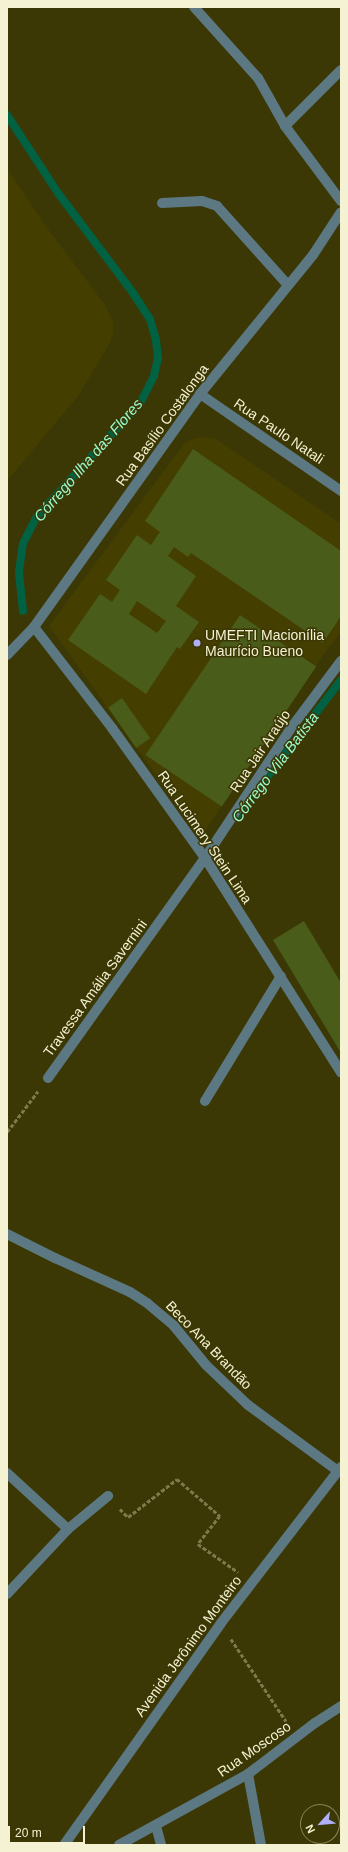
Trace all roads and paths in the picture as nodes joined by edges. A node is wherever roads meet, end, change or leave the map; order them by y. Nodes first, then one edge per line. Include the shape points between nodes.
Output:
1 (194, 7) edge
2 (341, 70) edge
3 (285, 126) junction
4 (341, 201) edge
5 (162, 203) dead end
6 (341, 212) edge
7 (288, 285) junction
8 (200, 394) junction
9 (341, 491) edge
10 (34, 627) junction
11 (7, 654) edge
12 (341, 661) edge
13 (205, 858) junction
14 (281, 976) junction
15 (341, 1072) edge
16 (48, 1078) joint
17 (205, 1101) dead end
18 (7, 1132) edge
19 (7, 1234) edge
20 (339, 1469) edge
21 (7, 1473) edge
22 (108, 1496) joint
23 (68, 1529) junction
24 (252, 1582) junction
25 (7, 1594) edge
26 (221, 1623) junction
27 (341, 1706) edge
28 (297, 1737) junction
29 (248, 1774) junction
30 (156, 1826) junction
31 (64, 1845) edge
32 (119, 1845) edge
33 (161, 1845) edge
34 (261, 1845) edge

1 - 3 street via 258,78
2 - 3 street
3 - 4 street
5 - 7 street via 202,201 218,206
6 - 7 street, Rua Basílio Costalonga via 313,255
7 - 8 street, Rua Basílio Costalonga
8 - 9 street, Rua Paulo Natali
8 - 10 street, Rua Basílio Costalonga
10 - 11 street, Rua Basílio Costalonga
10 - 13 street, Rua Lucimery Stein Lima via 112,728
12 - 13 street, Rua Jair Araújo via 291,728
13 - 14 street, Rua Lucimery Stein Lima
13 - 16 street, Travessa Amália Savernini
14 - 15 street, Rua Lucimery Stein Lima
14 - 17 street
16 - 18 path, Travessa Amália Savernini
19 - 20 street, Beco Ana Brandão via 147,1302 174,1326 206,1365 248,1405
20 - 24 street, Avenida Jerônimo Monteiro
21 - 23 street
22 - 23 street
22 - 24 path via 128,1518 177,1480 220,1516 198,1544
23 - 25 street
24 - 26 street, Avenida Jerônimo Monteiro
26 - 28 path
26 - 31 street, Avenida Jerônimo Monteiro
27 - 28 street, Rua Moscoso
28 - 29 street, Rua Moscoso
29 - 30 street, Rua Moscoso
29 - 34 street
30 - 32 street, Rua Moscoso
30 - 33 street

